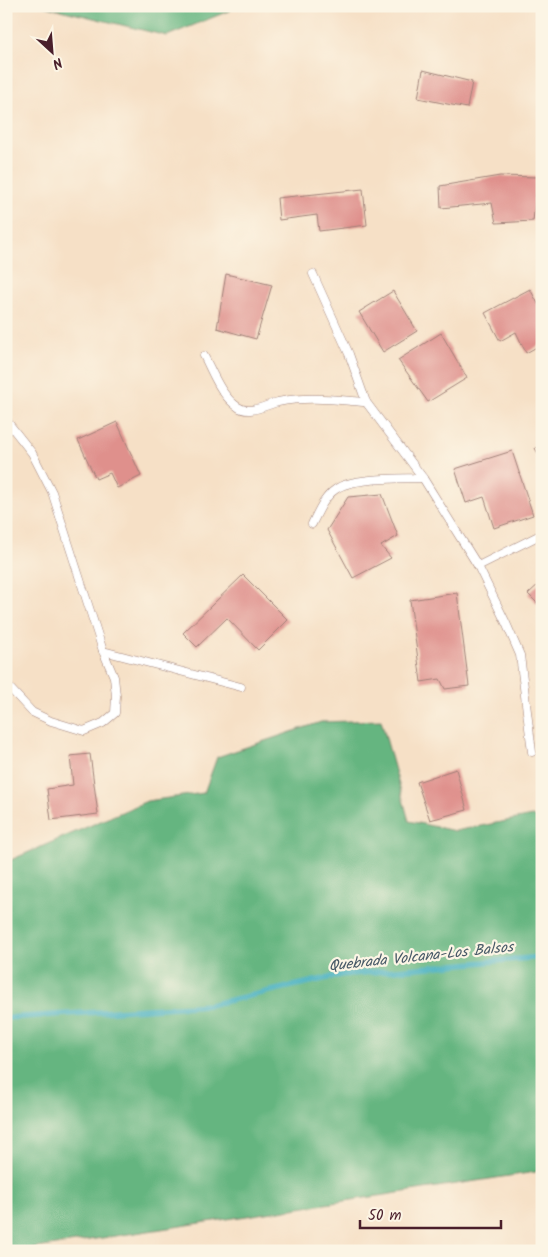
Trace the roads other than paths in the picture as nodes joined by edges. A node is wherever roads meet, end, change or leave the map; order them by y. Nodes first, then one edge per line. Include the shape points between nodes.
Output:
1 (313, 274) dead end
2 (204, 356) dead end
3 (366, 402) junction
4 (6, 420) edge
5 (423, 478) junction
6 (312, 524) dead end
7 (542, 534) edge
8 (478, 566) junction
9 (103, 651) junction
10 (6, 684) edge
11 (241, 687) dead end
12 (532, 752) dead end

1 - 3 lane via 349,354
2 - 3 lane via 218,384 239,408 250,410 279,402 310,399
3 - 5 lane
4 - 9 lane via 32,453 52,492
5 - 6 lane via 344,485 324,501
5 - 8 lane
7 - 8 lane
8 - 12 lane via 520,655
9 - 10 lane via 114,677 115,713 84,731 32,712
9 - 11 lane

